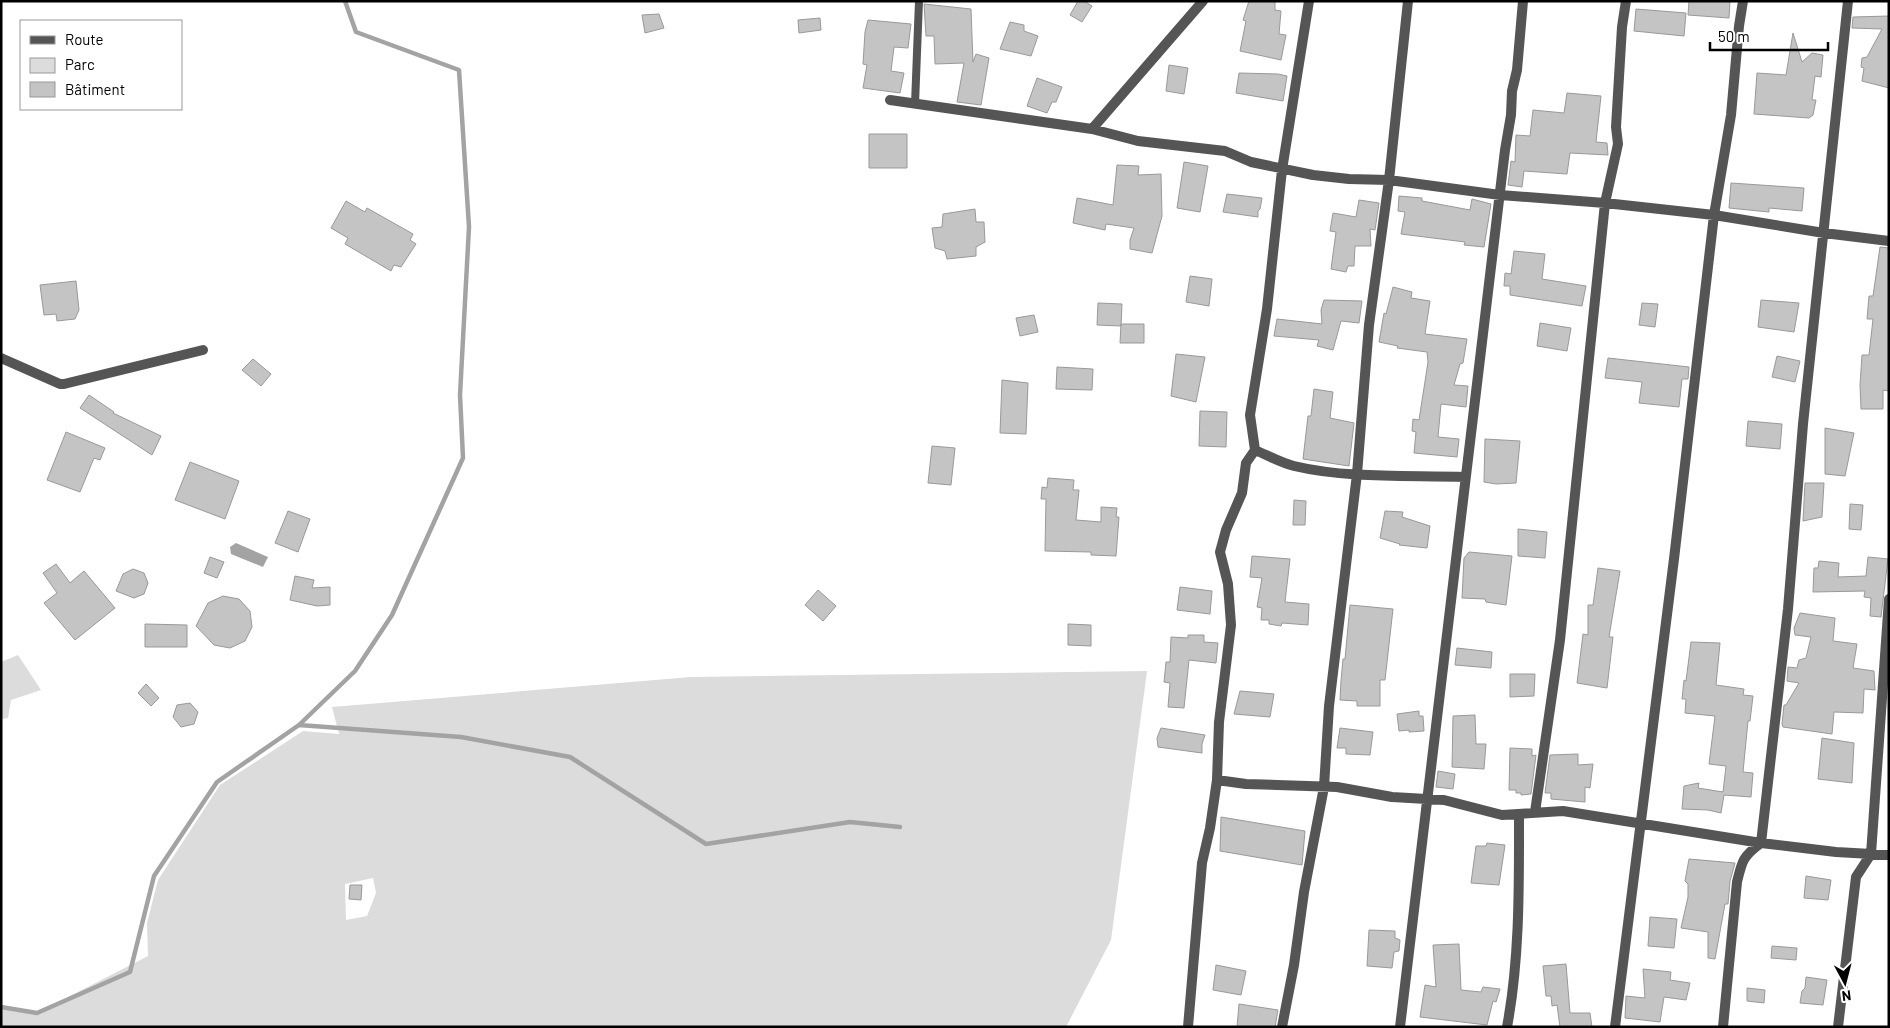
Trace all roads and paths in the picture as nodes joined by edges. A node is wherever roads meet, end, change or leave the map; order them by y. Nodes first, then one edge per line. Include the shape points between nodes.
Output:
1 (919, 1) edge
2 (1202, 1) edge
3 (1309, 1) edge
4 (1408, 1) edge
5 (1523, 1) edge
6 (1626, 1) edge
7 (1743, 1) edge
8 (1848, 1) edge
9 (890, 100) dead end
10 (915, 104) junction
11 (1092, 129) junction
12 (1282, 170) junction
13 (1389, 180) junction
14 (1500, 195) junction
15 (1605, 203) junction
16 (1714, 215) junction
17 (1824, 233) junction
18 (1889, 241) edge
19 (203, 350) dead end
20 (1, 358) edge
21 (1255, 450) junction
22 (1357, 474) junction
23 (1465, 477) junction
24 (1889, 599) edge
25 (1217, 780) junction
26 (1324, 787) junction
27 (1427, 799) junction
28 (1535, 812) junction
29 (1519, 814) junction
30 (1641, 825) junction
31 (1762, 843) junction
32 (1871, 854) junction
33 (1889, 855) edge
34 (1188, 1027) edge
35 (1282, 1027) edge
36 (1400, 1027) edge
37 (1507, 1027) edge
38 (1615, 1027) edge
39 (1723, 1027) edge
40 (1838, 1027) edge

1 - 10 lane
2 - 11 street
3 - 12 street
4 - 13 street
5 - 14 street
6 - 15 street via 1617,117 1618,144
7 - 16 street via 1731,115
8 - 17 street
9 - 10 street
10 - 11 street
11 - 12 street via 1138,141 1225,151
12 - 13 street via 1349,179
12 - 21 street via 1267,309 1250,415
13 - 14 street
13 - 22 street via 1369,325
14 - 15 street
14 - 23 street
15 - 16 street
15 - 28 street via 1561,632
16 - 17 street
16 - 30 street
17 - 18 street
17 - 31 street
19 - 20 street via 64,384
21 - 22 street via 1292,465
21 - 25 street via 1246,463 1242,493 1220,552 1228,584 1231,625 1219,722
22 - 23 street
22 - 26 street via 1329,706
23 - 27 street
24 - 32 street
25 - 26 street
25 - 34 street via 1202,863
26 - 27 street
26 - 35 street
27 - 29 street via 1444,800 1502,815
27 - 36 street
28 - 29 street
28 - 30 street via 1563,811
29 - 37 street via 1515,951
30 - 31 street
30 - 38 street
31 - 32 street
31 - 39 street via 1747,853 1737,882
32 - 33 street
32 - 40 street via 1856,876

